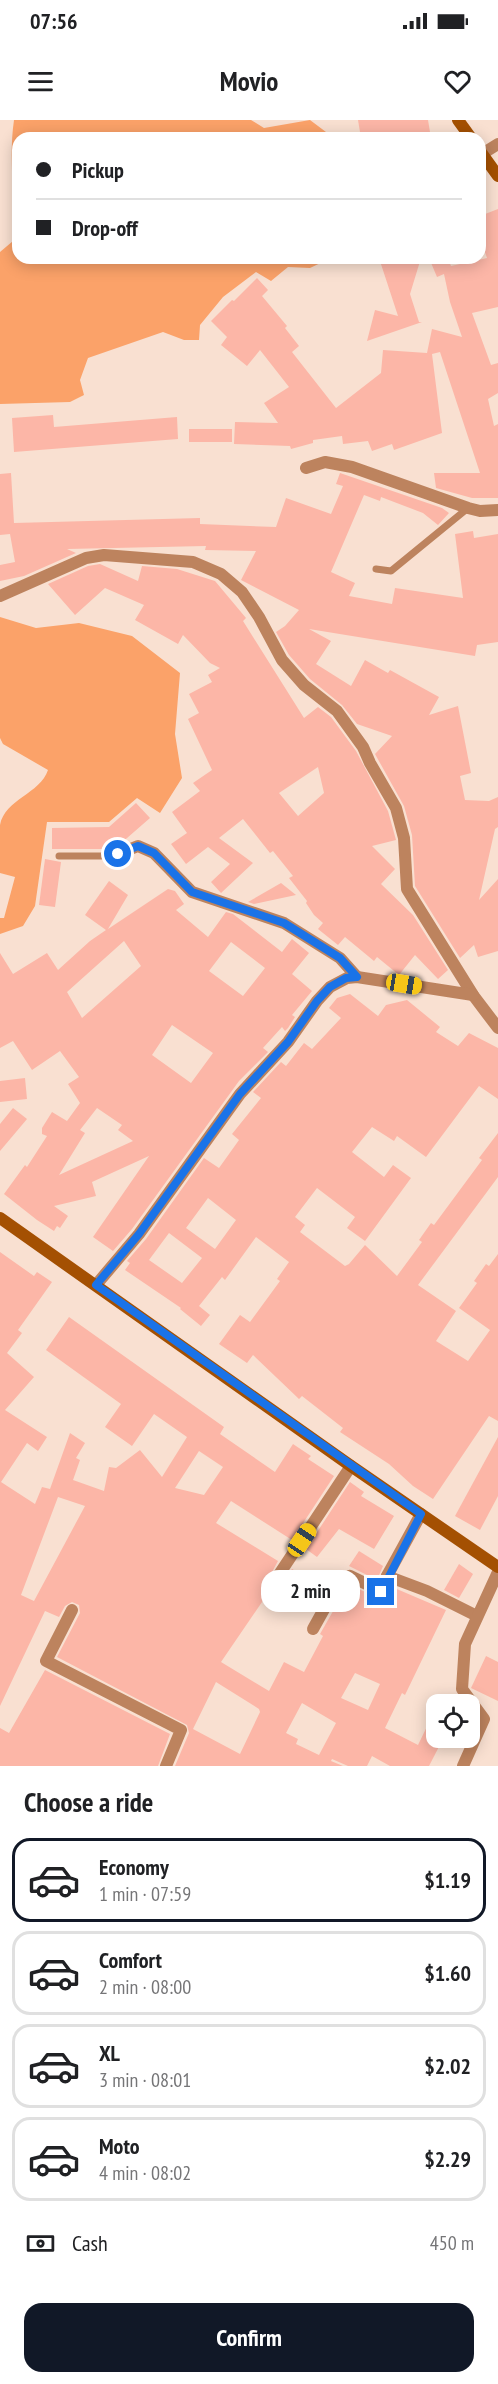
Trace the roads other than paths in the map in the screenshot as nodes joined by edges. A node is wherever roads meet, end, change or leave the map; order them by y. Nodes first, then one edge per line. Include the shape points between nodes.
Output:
1 (486, 160) edge
2 (498, 176) edge
3 (306, 468) dead end
4 (468, 508) junction
5 (498, 510) edge
6 (376, 569) dead end
7 (0, 596) edge
8 (118, 854) joint
9 (59, 856) dead end
10 (357, 977) junction
11 (473, 995) junction
12 (498, 1028) edge
13 (0, 1218) edge
14 (96, 1285) junction
15 (351, 1466) junction
16 (421, 1514) junction
17 (498, 1569) edge
18 (279, 1573) dead end
19 (387, 1576) junction
20 (72, 1610) dead end
21 (477, 1616) junction
22 (313, 1629) dead end
23 (165, 1766) edge
24 (464, 1766) edge

1 - 2 street
3 - 4 street via 325,462 352,466
4 - 5 street
4 - 6 lane via 392,571
7 - 11 street via 86,558 104,555 193,562 221,574 242,592 282,660 304,685 337,711 363,747 396,808 404,838 407,889
8 - 9 lane
8 - 10 street via 138,846 154,853 192,892 284,923 340,958
10 - 11 street
10 - 14 street via 330,987 317,1001 288,1042 240,1094 139,1234
11 - 12 street
13 - 14 street
14 - 15 street
15 - 16 street
15 - 18 street
16 - 17 street
16 - 19 street
17 - 21 street
19 - 21 street
19 - 22 street via 381,1592 350,1576 328,1602
20 - 23 street via 46,1661 181,1730
21 - 24 street via 465,1644 462,1689 484,1719

